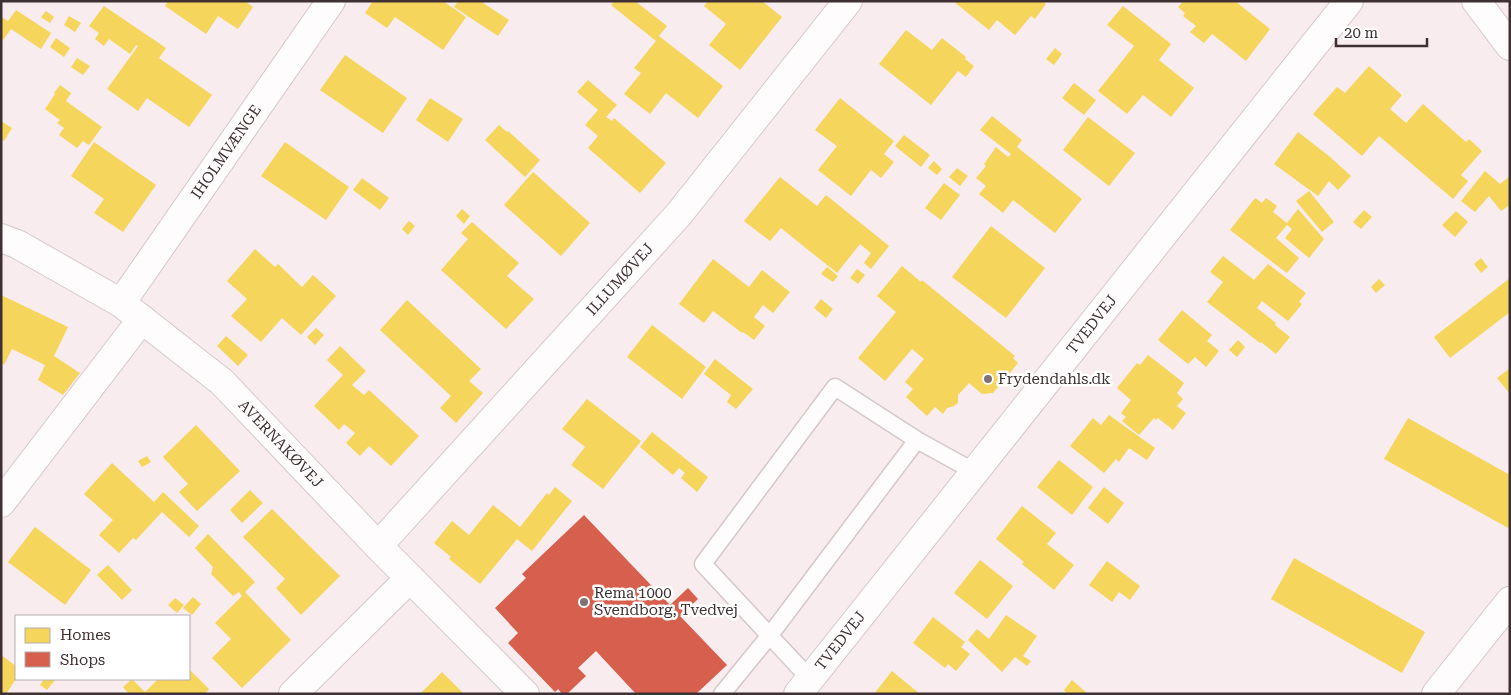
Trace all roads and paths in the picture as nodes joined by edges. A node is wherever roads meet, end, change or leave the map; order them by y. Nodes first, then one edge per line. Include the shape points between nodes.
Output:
1 (331, 1) edge
2 (848, 1) edge
3 (1349, 1) edge
4 (1476, 1) edge
5 (1510, 46) edge
6 (1, 238) edge
7 (131, 311) junction
8 (917, 440) junction
9 (975, 472) junction
10 (1, 504) edge
11 (378, 546) junction
12 (410, 578) junction
13 (1510, 602) edge
14 (770, 635) junction
15 (804, 686) edge
16 (293, 694) edge
17 (525, 694) edge
18 (722, 694) edge
19 (1436, 694) edge

1 - 7 street, IHOLMVÆNGE
2 - 11 street, ILLUMØVEJ via 679,214
3 - 9 street, TVEDVEJ
4 - 5 street
6 - 7 street, AVERNAKØVEJ via 17,244
7 - 10 street
7 - 11 street, AVERNAKØVEJ via 222,382
8 - 9 lane
8 - 14 lane
8 - 14 lane via 835,387 703,564
9 - 15 street, TVEDVEJ
11 - 12 street, AVERNAKØVEJ
12 - 16 street
12 - 17 street, AVERNAKØVEJ
13 - 19 street
14 - 15 lane
14 - 18 lane

